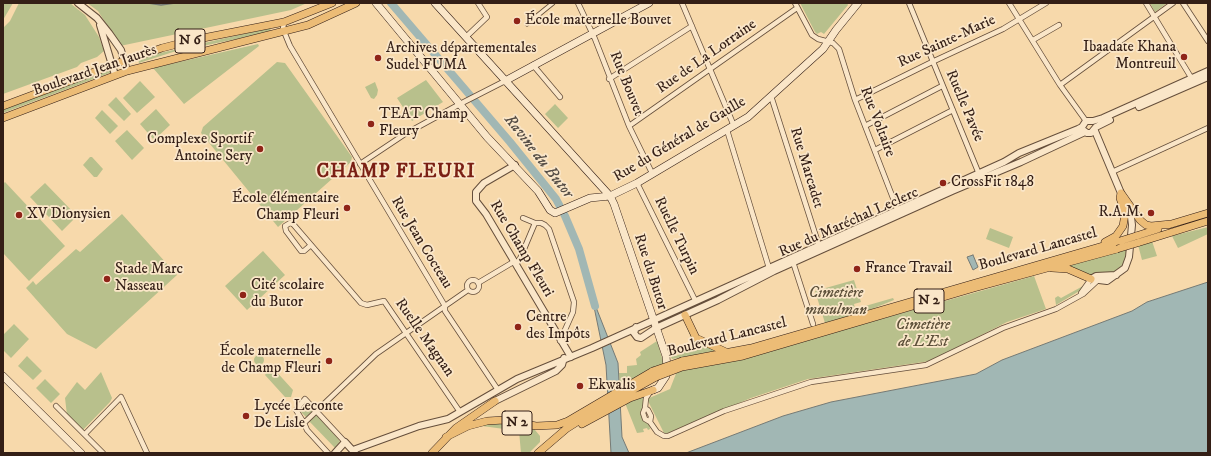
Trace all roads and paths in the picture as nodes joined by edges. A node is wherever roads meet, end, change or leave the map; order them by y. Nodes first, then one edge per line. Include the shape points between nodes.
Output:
1 (78, 3) edge
2 (332, 3) edge
3 (356, 3) edge
4 (376, 3) edge
5 (435, 3) edge
6 (478, 3) edge
7 (553, 3) edge
8 (578, 3) edge
9 (649, 3) edge
10 (682, 3) edge
11 (858, 3) edge
12 (909, 3) edge
13 (1009, 3) edge
14 (1046, 3) edge
15 (1146, 3) edge
16 (1173, 3) edge
17 (1183, 3) edge
18 (796, 5) edge
19 (1154, 16) junction
20 (97, 18) junction
21 (1020, 20) junction
22 (284, 22) junction
23 (527, 24) dead end
24 (1059, 25) dead end
25 (692, 26) junction
26 (284, 32) junction
27 (592, 33) junction
28 (466, 37) junction
29 (1033, 40) junction
30 (829, 41) junction
31 (1208, 41) edge
32 (125, 60) junction
33 (932, 62) junction
34 (112, 65) junction
35 (533, 65) junction
36 (711, 69) junction
37 (127, 71) junction
38 (1208, 71) edge
39 (115, 75) junction
40 (1208, 77) edge
41 (609, 78) junction
42 (1192, 79) junction
43 (505, 81) junction
44 (1060, 85) junction
45 (942, 86) junction
46 (771, 96) junction
47 (560, 97) dead end
48 (855, 100) junction
49 (461, 103) junction
50 (3, 106) edge
51 (953, 110) junction
52 (3, 118) edge
53 (1086, 121) joint
54 (629, 126) junction
55 (734, 126) junction
56 (865, 126) junction
57 (1208, 128) edge
58 (1090, 129) junction
59 (726, 130) junction
60 (874, 150) junction
61 (513, 163) junction
62 (360, 164) junction
63 (1112, 172) junction
64 (652, 173) junction
65 (979, 174) junction
66 (598, 182) junction
67 (637, 183) junction
68 (1121, 193) junction
69 (610, 196) junction
70 (590, 198) junction
71 (899, 212) junction
72 (1208, 213) edge
73 (523, 218) dead end
74 (1208, 221) edge
75 (534, 223) junction
76 (1171, 224) junction
77 (1136, 239) junction
78 (311, 245) junction
79 (818, 246) junction
80 (515, 262) junction
81 (793, 262) junction
82 (1044, 266) junction
83 (769, 268) junction
84 (1080, 274) junction
85 (1094, 280) junction
86 (478, 283) junction
87 (1085, 288) junction
88 (468, 290) junction
89 (1079, 296) junction
90 (694, 300) junction
91 (444, 306) junction
92 (679, 308) junction
93 (685, 315) junction
94 (653, 320) junction
95 (813, 324) dead end
96 (636, 327) junction
97 (656, 328) junction
98 (406, 332) junction
99 (560, 341) junction
100 (565, 349) junction
101 (728, 352) junction
102 (571, 357) junction
103 (564, 360) junction
104 (682, 364) junction
105 (655, 374) junction
106 (3, 376) edge
107 (498, 390) junction
108 (652, 390) junction
109 (630, 394) junction
110 (495, 401) joint
111 (56, 406) dead end
112 (317, 411) junction
113 (460, 412) junction
114 (588, 415) junction
115 (304, 423) junction
116 (85, 434) junction
117 (446, 437) junction
118 (346, 442) junction
119 (354, 452) edge
120 (81, 453) edge
121 (104, 453) edge
122 (147, 453) edge
123 (328, 453) edge
124 (335, 453) edge
125 (432, 453) edge
126 (538, 453) edge

1 - 20 street
2 - 22 main road, Boulevard Jean Jaurès / N 6
3 - 26 main road, Boulevard Jean Jaurès / N 6 via 308,25
4 - 49 main road
5 - 28 main road, Rue du Butor
6 - 28 street via 487,17
7 - 23 street
8 - 27 street, Rue Bouvet
9 - 27 main road
10 - 25 street
11 - 30 main road, Rue du Général de Gaulle
12 - 33 street, Ruelle Pavée
13 - 21 street
14 - 21 street, Rue Sainte-Marie
15 - 19 street
16 - 19 street
17 - 31 street
18 - 30 street via 812,35
18 - 36 street, Rue de La Lorraine
19 - 42 street
19 - 44 street
20 - 32 street via 121,50
20 - 34 street
21 - 29 street
21 - 33 street, Rue Sainte-Marie
22 - 26 street, Rue Jean Cocteau
22 - 32 main road, Boulevard Jean Jaurès / N 6 via 192,40
24 - 29 street
25 - 36 street
25 - 41 street
26 - 37 main road, Boulevard Jean Jaurès / N 6
26 - 62 street, Rue Jean Cocteau
27 - 35 main road
27 - 41 street, Rue Bouvet
28 - 43 main road, Rue du Butor
29 - 44 street
30 - 46 main road, Rue du Général de Gaulle via 824,49
30 - 48 street, Rue Voltaire via 839,49
32 - 34 main road, Boulevard Jean Jaurès / N 6
32 - 37 street
33 - 45 street, Ruelle Pavée
33 - 48 street, Rue Sainte-Marie
34 - 39 street
34 - 50 main road, Boulevard Jean Jaurès / N 6
35 - 43 main road
35 - 47 street
36 - 54 street, Rue de La Lorraine
36 - 55 street
37 - 39 main road, Boulevard Jean Jaurès / N 6
38 - 42 street, Rue du Maréchal Leclerc
39 - 52 main road, Boulevard Jean Jaurès / N 6
40 - 58 street, Rue du Maréchal Leclerc
41 - 54 street, Rue Bouvet
42 - 58 street, Rue du Maréchal Leclerc
43 - 49 street
43 - 66 main road, Rue du Butor
44 - 53 street
45 - 51 street, Ruelle Pavée
45 - 56 street
46 - 55 main road, Rue du Général de Gaulle
46 - 79 street, Rue Marcadet
48 - 56 street, Rue Voltaire
49 - 61 main road via 487,137
49 - 62 street via 405,134
51 - 60 street
51 - 65 street, Ruelle Pavée
53 - 58 street
54 - 64 street, Rue Bouvet
55 - 59 main road, Rue du Général de Gaulle
56 - 60 street, Rue Voltaire
57 - 63 street
58 - 63 street
58 - 65 street, Rue du Maréchal Leclerc via 1019,154
58 - 71 street, Rue du Maréchal Leclerc via 1028,159
59 - 64 main road, Rue du Général de Gaulle
59 - 83 street
60 - 71 street, Rue Voltaire
61 - 70 main road, Rue du Général de Gaulle via 555,213
61 - 80 street, Rue Champ Fleuri via 484,183 475,196
62 - 91 street, Rue Jean Cocteau
63 - 68 street
64 - 67 main road, Rue du Général de Gaulle
65 - 71 street, Rue du Maréchal Leclerc
66 - 69 main road, Rue du Butor
66 - 70 main road, Rue du Général de Gaulle via 597,191
67 - 69 main road, Rue du Général de Gaulle
67 - 90 street, Ruelle Turpin
68 - 76 main road via 1146,225
68 - 82 main road via 1125,220 1116,236 1107,242 1060,255
68 - 85 street via 1132,225 1128,261 1118,274 1096,276
69 - 70 main road, Rue du Général de Gaulle
69 - 94 main road, Rue du Butor
71 - 79 street, Rue du Maréchal Leclerc
71 - 81 street, Rue du Maréchal Leclerc
72 - 76 main road, Boulevard Lancastel / N 2
73 - 75 street
74 - 77 main road, N 2
75 - 80 street via 519,261
75 - 99 street via 541,223 549,229 574,302 573,312
76 - 77 main road, Boulevard Lancastel / N 2
77 - 82 main road, Boulevard Lancastel / N 2, bridge via 1120,241
77 - 82 main road, N 2, bridge via 1117,249
78 - 78 street, Ruelle Magnan via 293,224 285,226 301,251
78 - 98 street, Ruelle Magnan via 361,303 367,305 384,302
79 - 83 street, Rue du Maréchal Leclerc
80 - 86 street
80 - 99 street, Rue Champ Fleuri
81 - 93 street, Rue du Maréchal Leclerc
81 - 95 street
82 - 84 main road via 1068,269
82 - 101 main road, Boulevard Lancastel / N 2
82 - 104 main road, Boulevard Lancastel / N 2 via 743,356
83 - 90 street, Rue du Maréchal Leclerc
84 - 85 main road
84 - 87 street via 1085,282
85 - 87 street
85 - 89 street
86 - 88 street via 479,288 476,292
86 - 88 street via 474,280 469,281 466,285
87 - 89 street
88 - 91 street
89 - 108 street via 1056,309 1003,328 926,365 812,382 724,412 668,436 660,435 645,419 643,413 646,398
90 - 92 street, Rue du Maréchal Leclerc
91 - 98 street
91 - 107 street, Rue Jean Cocteau
92 - 93 street
92 - 94 street, Rue du Maréchal Leclerc
93 - 97 street, Rue du Maréchal Leclerc
93 - 101 main road via 696,338
94 - 96 street, Rue du Maréchal Leclerc
94 - 97 main road, Rue du Butor
96 - 97 street, Rue du Maréchal Leclerc via 634,333 638,338
96 - 102 street, Rue du Maréchal Leclerc
97 - 108 main road, Rue du Butor via 666,356 667,367 666,376 658,388
98 - 112 street via 376,354
98 - 113 street, Ruelle Magnan
99 - 100 street, Rue Champ Fleuri
100 - 102 street, Rue Champ Fleuri
100 - 103 street
101 - 104 main road, Boulevard Lancastel / N 2
102 - 103 street, Rue du Maréchal Leclerc
103 - 107 street, Rue du Maréchal Leclerc via 517,379
103 - 110 street via 556,371
104 - 105 main road, Boulevard Lancastel / N 2, bridge
105 - 109 main road, Boulevard Lancastel / N 2
105 - 114 main road, Boulevard Lancastel / N 2 via 622,389
106 - 120 main road
107 - 113 street, Rue du Maréchal Leclerc
108 - 109 main road
109 - 114 main road
110 - 117 main road via 468,418
111 - 116 street
112 - 115 street
112 - 115 street via 305,399 296,410
112 - 118 street
113 - 119 street, Rue du Maréchal Leclerc via 442,422 419,426
114 - 117 main road, Boulevard Lancastel / N 2 via 557,425 536,426 504,420 487,421 468,426
114 - 126 main road
115 - 123 street via 307,430
116 - 121 street
116 - 122 street via 121,396
117 - 125 main road, N 2
118 - 119 street
118 - 124 street

